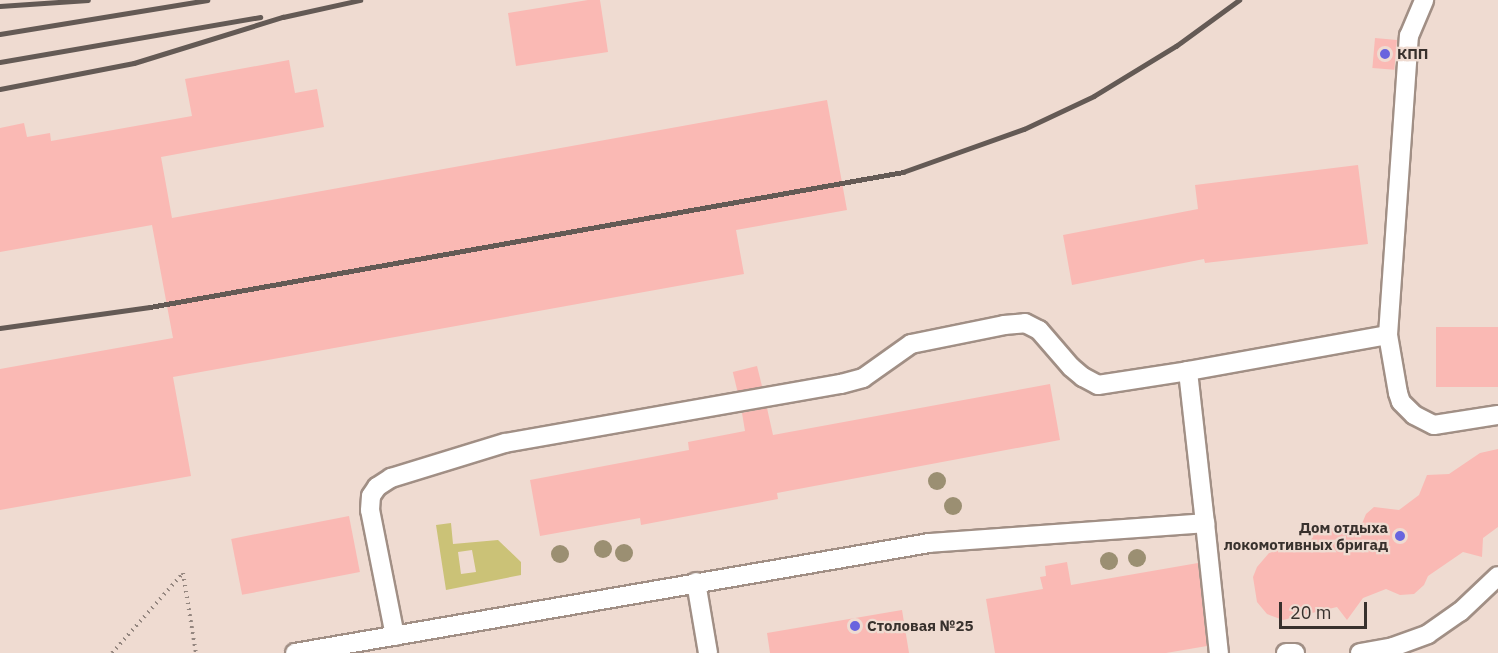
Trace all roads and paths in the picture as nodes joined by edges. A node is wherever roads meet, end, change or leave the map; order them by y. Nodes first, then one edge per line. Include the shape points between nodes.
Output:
1 (1424, 0) edge
2 (1388, 335) junction
3 (1188, 371) junction
4 (1498, 415) edge
5 (1205, 523) junction
6 (1498, 576) edge
7 (696, 582) junction
8 (395, 636) junction
9 (112, 653) edge
10 (196, 653) edge
11 (295, 653) edge
12 (708, 653) edge
13 (1220, 653) edge
14 (1286, 653) edge
15 (1295, 653) edge
16 (1360, 653) edge

1 - 2 lane via 1409,36
2 - 3 lane
2 - 4 lane via 1401,402 1414,415 1434,425
3 - 5 lane
3 - 8 lane via 1098,385 1071,367 1039,330 1025,323 1004,325 911,344 863,378 841,384 505,443 392,478 377,487 371,496 370,510
5 - 7 lane via 928,543
5 - 13 lane
6 - 16 lane via 1460,612 1428,634 1393,647
7 - 8 lane
7 - 12 lane
8 - 11 lane
9 - 10 path via 183,573
14 - 15 lane

